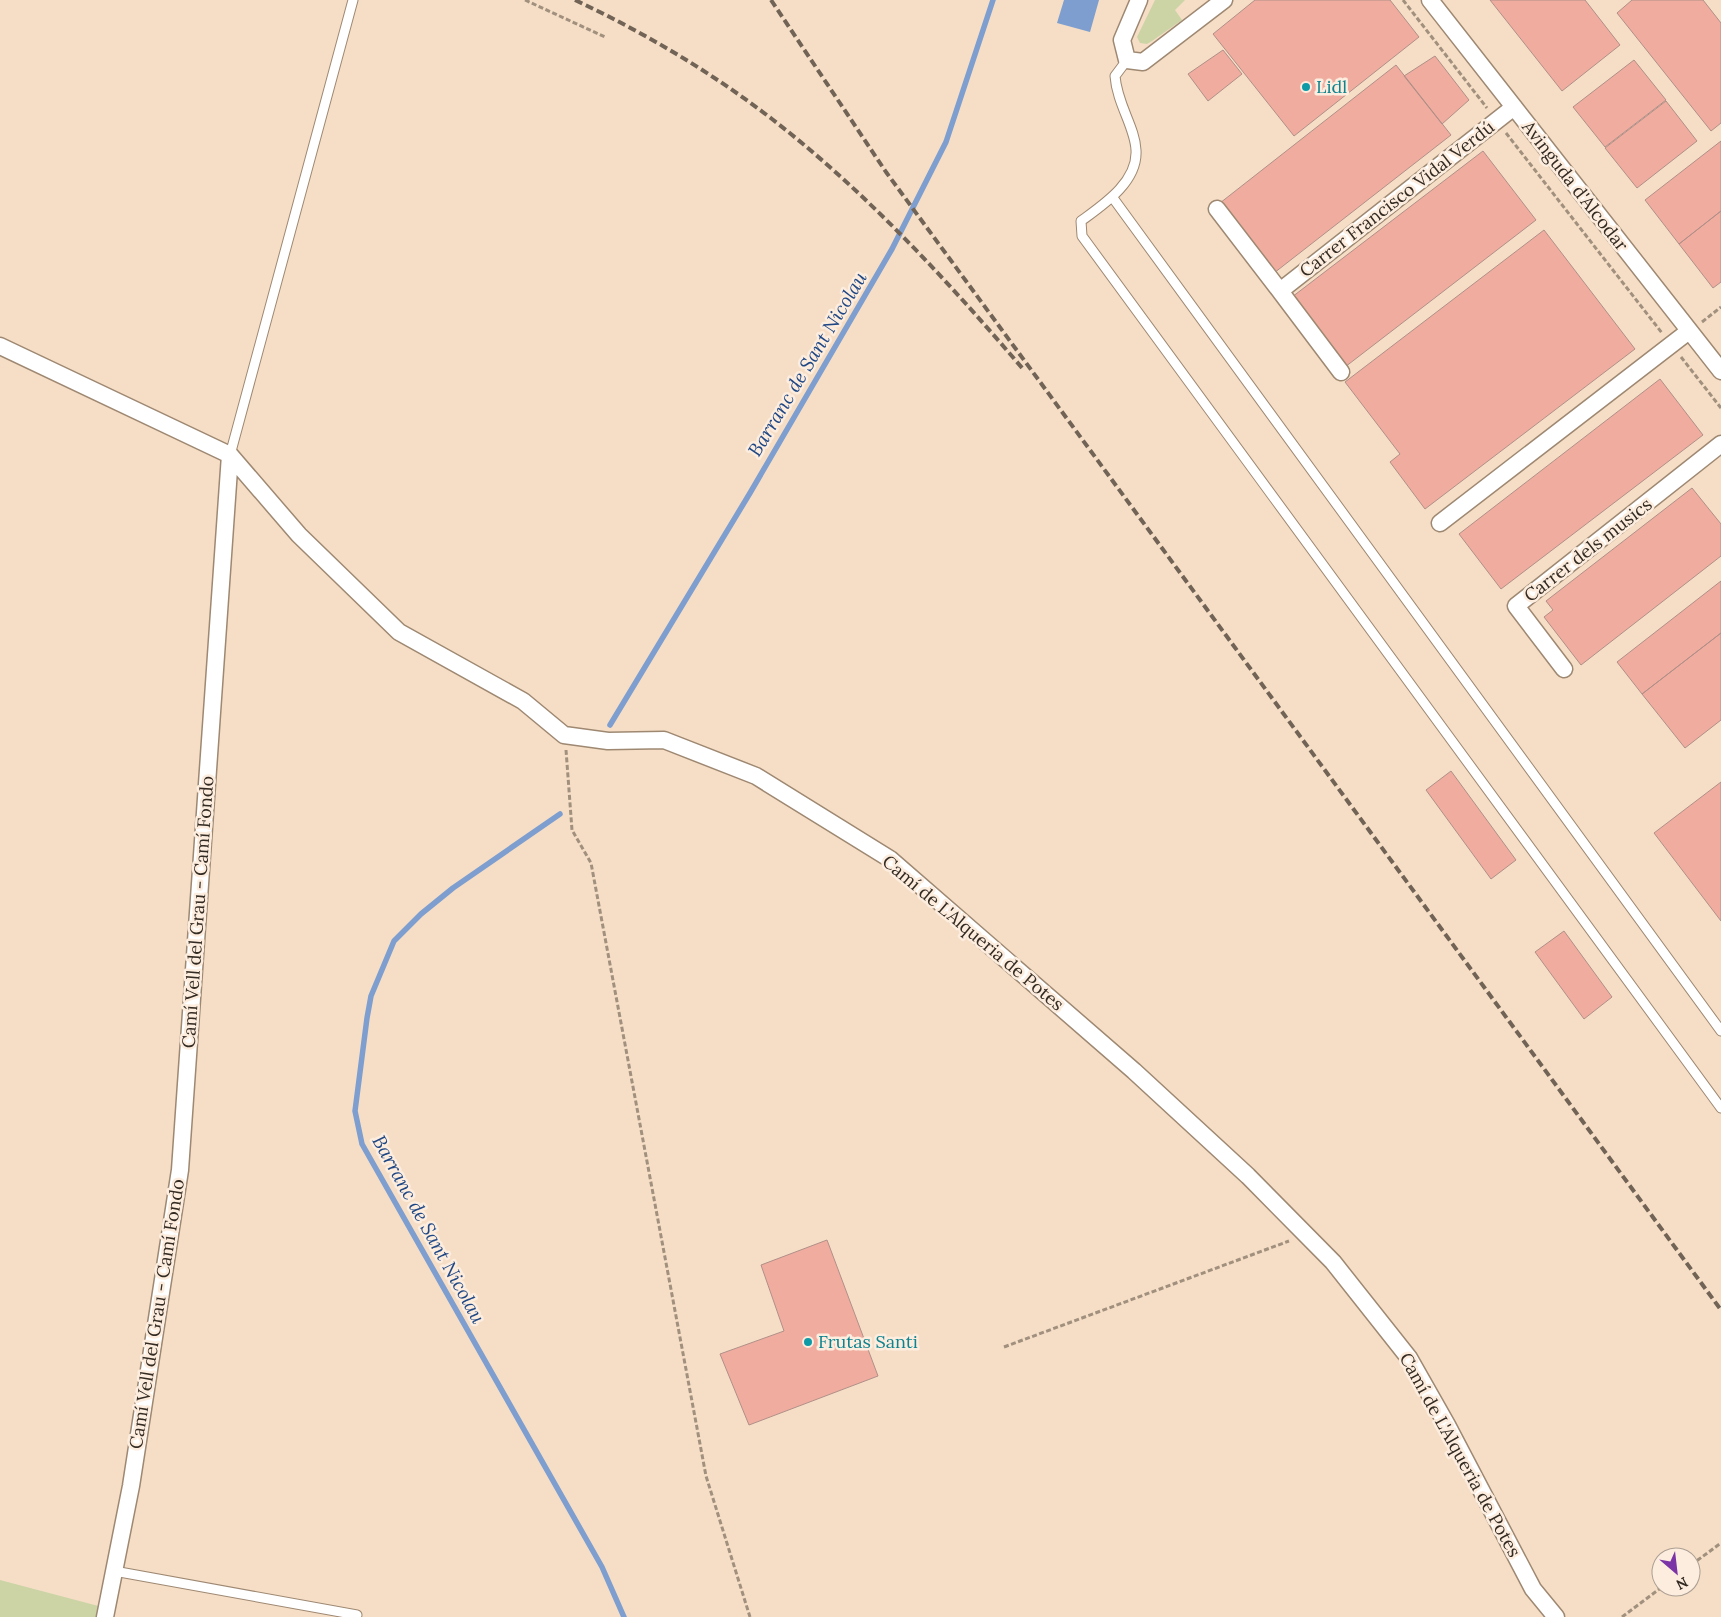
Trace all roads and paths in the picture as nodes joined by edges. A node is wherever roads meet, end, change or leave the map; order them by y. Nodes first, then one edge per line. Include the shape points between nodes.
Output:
1 (353, 0) edge
2 (525, 0) edge
3 (1139, 0) edge
4 (1224, 0) edge
5 (1403, 0) edge
6 (1430, 0) edge
7 (606, 37) dead end
8 (1127, 60) junction
9 (1514, 107) junction
10 (1496, 120) junction
11 (1113, 198) junction
12 (1217, 209) dead end
13 (1280, 291) junction
14 (1721, 307) edge
15 (1689, 331) junction
16 (1672, 345) junction
17 (0, 346) edge
18 (1721, 371) edge
19 (1341, 372) dead end
20 (1721, 408) edge
21 (1721, 444) edge
22 (230, 455) junction
23 (1440, 523) dead end
24 (1564, 669) dead end
25 (564, 735) junction
26 (1721, 1031) edge
27 (1721, 1108) edge
28 (1306, 1234) junction
29 (1004, 1347) dead end
30 (1721, 1543) edge
31 (1701, 1558) edge
32 (114, 1571) junction
33 (1651, 1595) edge
34 (357, 1615) dead end
35 (749, 1616) edge
36 (105, 1617) edge
37 (1556, 1617) edge
38 (1622, 1617) edge

1 - 22 lane
2 - 7 path
3 - 8 street via 1122,40
4 - 8 street via 1143,62
5 - 10 path
6 - 9 street, Avinguda d'Alcodar
8 - 11 lane via 1115,76 1116,92 1136,150 1134,164
9 - 10 street, Carrer Francisco Vidal Verdú
9 - 15 street, Avinguda d'Alcodar
10 - 13 street, Carrer Francisco Vidal Verdú
10 - 16 path
11 - 26 lane
11 - 27 lane via 1081,221 1082,236
12 - 13 street
13 - 19 street
14 - 15 path
15 - 16 street
15 - 18 street, Avinguda d'Alcodar
16 - 20 path
16 - 23 street
17 - 22 street
21 - 24 street, Carrer dels musics via 1516,606
22 - 25 street via 299,535 399,632 524,701
22 - 32 street, Camí Vell del Grau - Camí Fondo via 180,1170 131,1486
25 - 28 street, Camí de L'Alqueria de Potes via 608,741 664,740 756,776 890,860 1134,1071
25 - 35 path via 572,830 591,863 706,1476
28 - 29 path
28 - 37 street, Camí de L'Alqueria de Potes via 1333,1262 1409,1358 1533,1590
30 - 31 path
32 - 34 lane
32 - 36 street, Camí Vell del Grau - Camí Fondo
33 - 38 path

